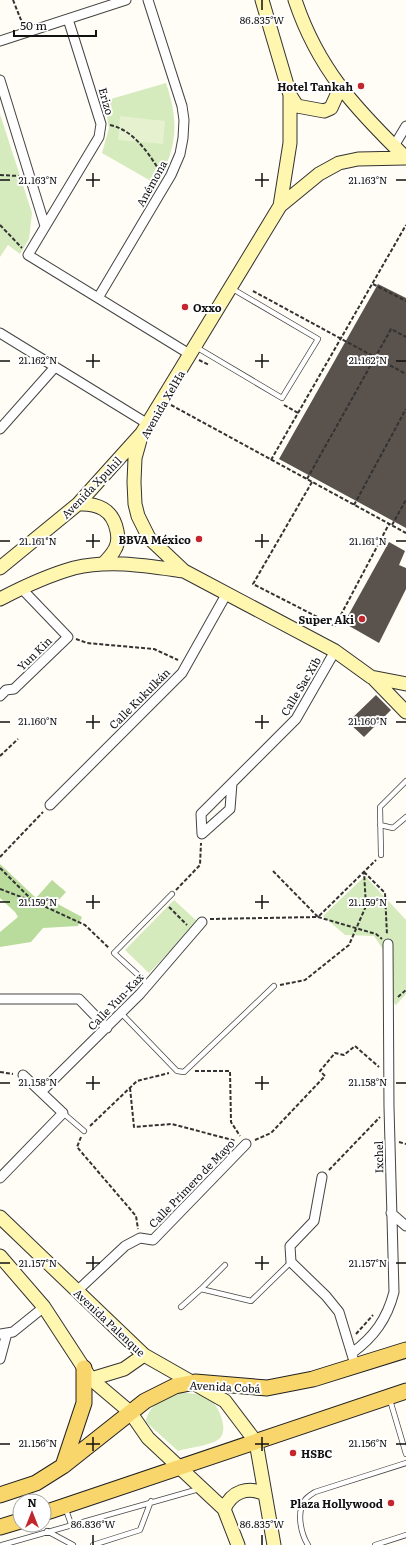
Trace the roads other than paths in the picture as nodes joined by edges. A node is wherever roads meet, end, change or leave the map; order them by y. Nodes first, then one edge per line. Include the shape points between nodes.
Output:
1 (126, 0) edge
2 (148, 0) edge
3 (262, 0) edge
4 (295, 0) edge
5 (68, 19) junction
6 (0, 41) edge
7 (0, 80) edge
8 (340, 88) junction
9 (290, 95) junction
10 (406, 126) edge
11 (394, 146) junction
12 (406, 158) edge
13 (280, 206) junction
14 (45, 226) junction
15 (233, 284) junction
16 (98, 298) junction
17 (0, 333) edge
18 (193, 351) junction
19 (55, 367) junction
20 (0, 429) edge
21 (145, 429) junction
22 (78, 504) junction
23 (103, 564) junction
24 (0, 568) edge
25 (184, 571) junction
26 (21, 588) junction
27 (227, 593) junction
28 (0, 599) edge
29 (335, 651) junction
30 (371, 677) junction
31 (406, 684) edge
32 (0, 696) edge
33 (406, 712) edge
34 (406, 781) edge
35 (232, 783) junction
36 (50, 805) road end
37 (406, 817) edge
38 (380, 825) junction
39 (381, 855) road end
40 (172, 894) road end
41 (202, 922) road end
42 (388, 944) road end
43 (149, 985) junction
44 (274, 986) road end
45 (0, 1000) edge
46 (122, 1013) junction
47 (107, 1028) junction
48 (23, 1075) road end
49 (41, 1092) junction
50 (63, 1113) junction
51 (84, 1131) road end
52 (246, 1144) road end
53 (322, 1176) road end
54 (0, 1178) edge
55 (391, 1213) junction
56 (0, 1217) edge
57 (406, 1226) edge
58 (0, 1256) edge
59 (291, 1262) junction
60 (225, 1265) dead end
61 (201, 1289) junction
62 (78, 1291) junction
63 (44, 1307) junction
64 (181, 1307) dead end
65 (3, 1334) edge
66 (406, 1350) edge
67 (144, 1355) junction
68 (0, 1359) edge
69 (354, 1360) junction
70 (88, 1373) junction
71 (195, 1382) junction
72 (406, 1391) edge
73 (390, 1396) junction
74 (130, 1412) junction
75 (256, 1442) junction
76 (406, 1454) edge
77 (406, 1463) edge
78 (63, 1466) junction
79 (181, 1467) junction
80 (203, 1488) junction
81 (265, 1494) junction
82 (0, 1495) edge
83 (151, 1501) junction
84 (65, 1506) junction
85 (224, 1509) junction
86 (52, 1510) edge
87 (0, 1520) edge
88 (12, 1520) edge
89 (12, 1523) edge
90 (71, 1524) junction
91 (0, 1527) edge
92 (52, 1530) edge
93 (41, 1533) edge
94 (51, 1533) edge
95 (406, 1535) edge
96 (2, 1545) edge
97 (73, 1545) edge
98 (93, 1545) edge
99 (238, 1545) edge
100 (274, 1545) edge
101 (308, 1545) edge
102 (375, 1545) edge

1 - 5 street
2 - 16 street, Anémona via 182,106 183,138 180,154 167,182
3 - 9 street
4 - 8 street via 306,33
5 - 6 street
5 - 14 street, Erizo via 101,124 99,137
7 - 14 street
8 - 9 street via 331,108 324,111 297,106
8 - 11 street
9 - 13 street via 290,144
10 - 11 street
11 - 12 street
12 - 13 street, Avenida XelHa via 358,159 339,163 318,174
13 - 15 street, Avenida XelHa
14 - 16 street, Erizo via 28,255
15 - 18 street, Avenida XelHa
15 - 18 lane via 318,339 282,398
16 - 18 street
17 - 19 street
18 - 21 street, Avenida XelHa
19 - 20 street
19 - 21 street
21 - 22 street, Avenida Xpuhil
21 - 25 street, Avenida XelHa via 135,458 135,504 138,516 149,538
22 - 23 street via 100,506 115,522 118,537 116,548
22 - 24 street, Avenida Xpuhil
23 - 25 street
23 - 26 street via 74,568
25 - 27 street, Avenida XelHa
26 - 28 street
26 - 32 street, Yun Kin via 68,637 14,689 6,690
27 - 29 street, Avenida XelHa
27 - 36 street, Calle Kukulkán via 182,673
29 - 30 street, Avenida XelHa
29 - 35 street, Calle Sac Xib via 296,719
30 - 31 street, Avenida XelHa
30 - 33 street
34 - 38 lane via 380,807
35 - 35 street, Calle Sac Xib via 201,814 202,834 230,808
37 - 38 lane via 393,828
38 - 39 lane
40 - 43 lane via 114,953
41 - 43 street, Calle Yun-Kax
42 - 55 street, Ixchel
43 - 46 street, Calle Yun-Kax
44 - 46 lane via 184,1072 177,1071
45 - 47 street via 80,999
46 - 47 street, Calle Yun-Kax
47 - 49 street, Calle Yun-Kax
48 - 49 street
49 - 50 street
50 - 51 lane
50 - 54 street
52 - 62 street, Calle Primero de Mayo via 153,1240 140,1238 125,1246
53 - 59 street via 314,1221 290,1246
55 - 57 street
55 - 69 street, Ixchel via 394,1292 390,1309 378,1330
56 - 62 street, Avenida Palenque
58 - 63 street
59 - 61 lane via 252,1301
59 - 69 street via 326,1296 338,1312
60 - 61 lane
61 - 64 lane
62 - 67 street, Avenida Palenque
63 - 65 street via 13,1332
63 - 70 street
65 - 68 street
66 - 69 main road, Avenida Cobá
67 - 70 street via 124,1369
67 - 71 street, Avenida Palenque
69 - 71 main road, Avenida Cobá via 313,1379 267,1388
70 - 74 street
70 - 78 main road via 84,1402
71 - 74 main road, Avenida Cobá via 166,1389
71 - 75 street, Avenida Palenque via 225,1401
72 - 73 main road
73 - 75 main road
73 - 76 lane
74 - 78 main road, Avenida Cobá
74 - 79 street via 148,1438
75 - 79 main road
75 - 81 street, Avenida Palenque
77 - 101 lane via 315,1492 305,1500 300,1511 302,1535
78 - 82 main road, Avenida Cobá via 36,1483
79 - 80 street
79 - 84 main road
80 - 83 lane
80 - 85 street
81 - 85 street via 254,1490 241,1491 230,1498
81 - 100 street, Avenida Palenque
83 - 90 lane
83 - 98 lane via 140,1530
84 - 86 main road
84 - 90 lane
85 - 99 street
87 - 88 main road
89 - 91 main road
90 - 92 lane
93 - 96 lane
94 - 97 lane
95 - 102 lane

